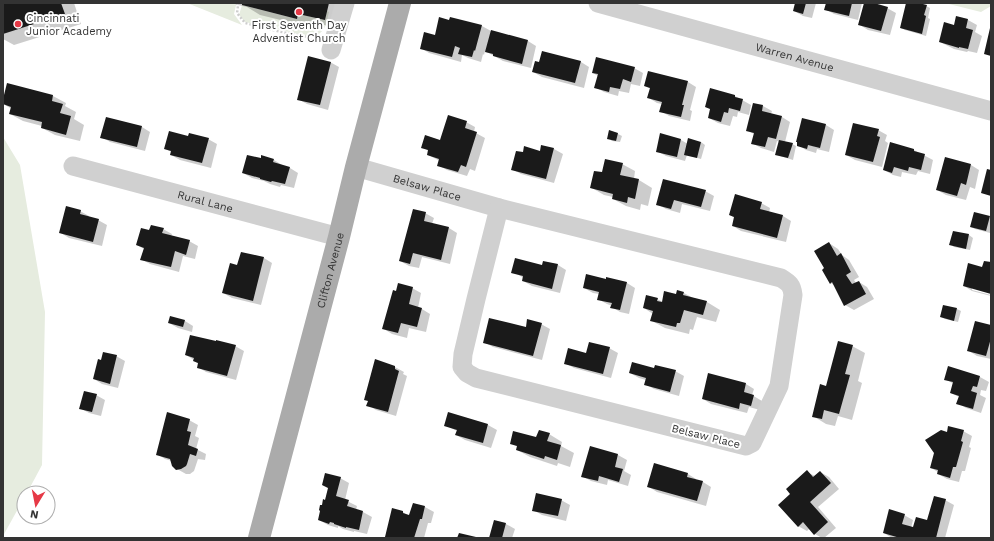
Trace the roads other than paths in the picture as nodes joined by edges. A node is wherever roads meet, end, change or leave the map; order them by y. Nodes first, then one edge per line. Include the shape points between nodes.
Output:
1 (345, 3) edge
2 (400, 3) edge
3 (598, 3) edge
4 (325, 44) road end
5 (991, 111) edge
6 (72, 166) dead end
7 (356, 167) junction
8 (499, 208) junction
9 (339, 237) junction
10 (259, 538) edge

1 - 4 street
2 - 7 main road, Clifton Avenue
3 - 5 street, Warren Avenue
6 - 9 street, Rural Lane
7 - 8 street, Belsaw Place
7 - 9 main road, Clifton Avenue
8 - 8 street, Belsaw Place via 463,354 462,367 467,373 476,378 746,446 752,444 779,386 794,295 789,283 781,278
9 - 10 main road, Clifton Avenue

